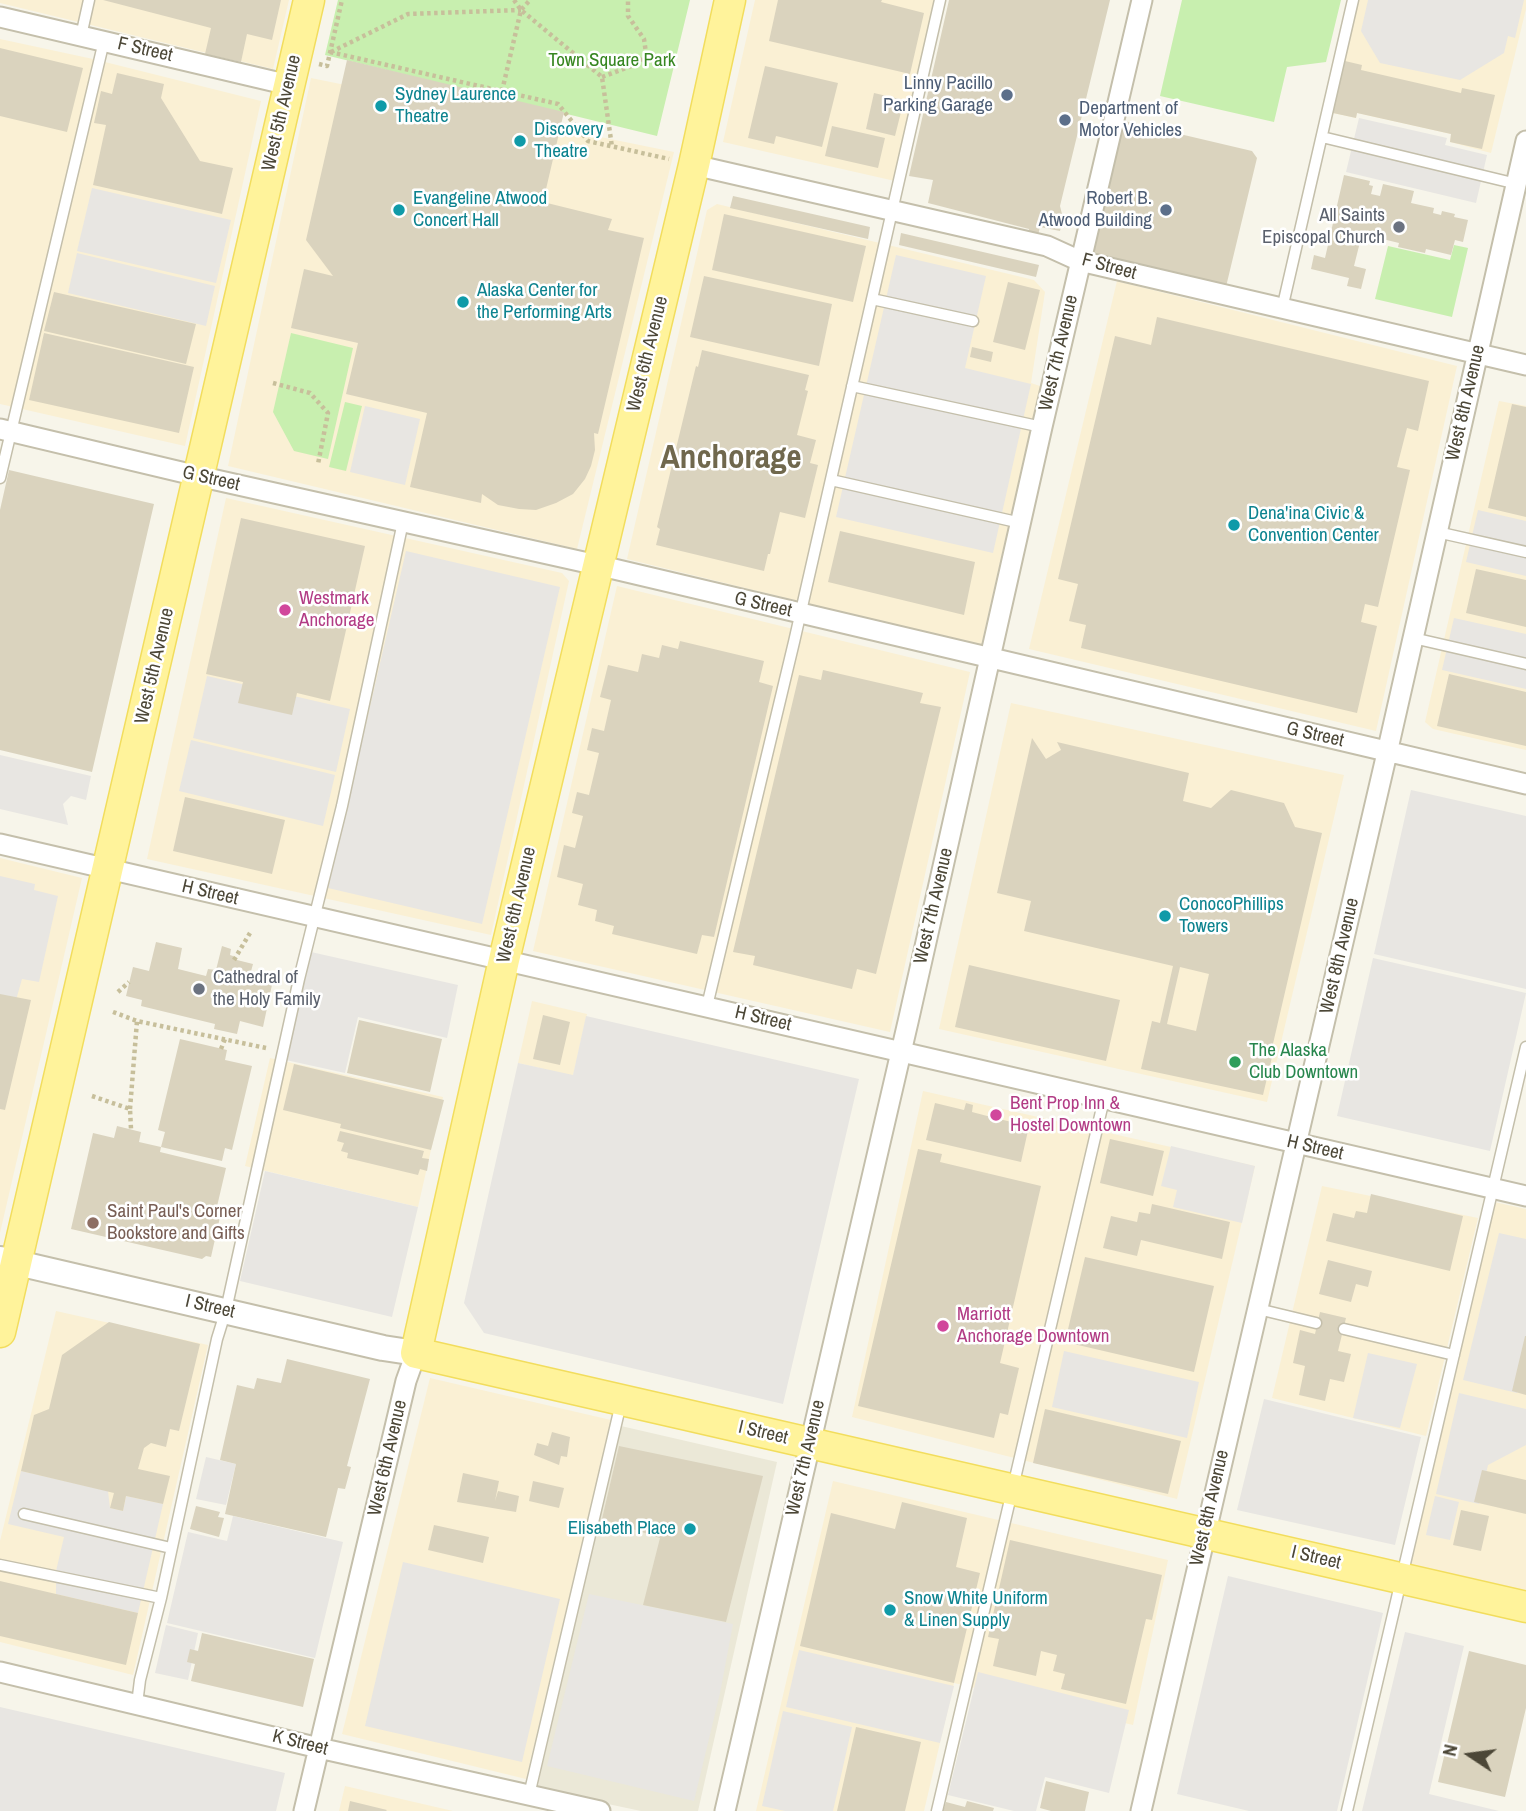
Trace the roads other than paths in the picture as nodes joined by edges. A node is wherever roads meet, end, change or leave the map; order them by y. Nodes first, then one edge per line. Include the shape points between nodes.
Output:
1 (89, 0) edge
2 (309, 0) edge
3 (730, 0) edge
4 (940, 0) edge
5 (1142, 0) edge
6 (1353, 0) edge
7 (0, 17) edge
8 (81, 36) junction
9 (104, 41) junction
10 (289, 85) junction
11 (1322, 137) junction
12 (1526, 141) edge
13 (694, 164) junction
14 (1519, 193) edge
15 (893, 209) junction
16 (1080, 261) junction
17 (872, 299) junction
18 (1282, 310) junction
19 (973, 321) dead end
20 (1477, 354) junction
21 (1526, 365) edge
22 (852, 386) junction
23 (1042, 427) junction
24 (5, 430) edge
25 (198, 476) junction
26 (0, 478) edge
27 (831, 480) junction
28 (403, 522) junction
29 (1021, 523) junction
30 (1437, 532) junction
31 (1526, 552) edge
32 (597, 565) junction
33 (800, 613) junction
34 (1413, 638) junction
35 (990, 658) junction
36 (1526, 664) edge
37 (1387, 753) junction
38 (1526, 783) edge
39 (0, 844) edge
40 (107, 869) junction
41 (314, 917) junction
42 (504, 960) junction
43 (707, 1006) junction
44 (1526, 1047) edge
45 (902, 1051) junction
46 (1104, 1099) junction
47 (1297, 1144) junction
48 (1493, 1189) junction
49 (1526, 1196) edge
50 (8, 1261) edge
51 (1258, 1309) junction
52 (226, 1310) junction
53 (1316, 1322) dead end
54 (1344, 1329) dead end
55 (0, 1332) edge
56 (416, 1353) junction
57 (1454, 1354) junction
58 (622, 1400) junction
59 (809, 1443) junction
60 (1013, 1489) junction
61 (23, 1514) dead end
62 (1205, 1532) junction
63 (171, 1548) junction
64 (0, 1564) edge
65 (1402, 1578) junction
66 (161, 1598) junction
67 (1526, 1607) edge
68 (0, 1672) edge
69 (137, 1704) junction
70 (319, 1748) junction
71 (529, 1794) junction
72 (304, 1811) edge
73 (600, 1811) edge
74 (725, 1811) edge
75 (937, 1811) edge
76 (1141, 1811) edge
77 (1347, 1811) edge

1 - 8 lane
2 - 10 main road, West 5th Avenue
3 - 13 main road, West 6th Avenue
4 - 15 lane
5 - 16 street, West 7th Avenue
6 - 11 lane
7 - 8 street, F Street
8 - 9 street, F Street
9 - 10 street, F Street
9 - 24 lane
10 - 25 main road, West 5th Avenue
11 - 14 lane
11 - 18 lane
12 - 14 street, West 8th Avenue
13 - 15 street, F Street
13 - 32 main road, West 6th Avenue
14 - 20 street, West 8th Avenue
15 - 16 street, F Street via 1047,246
15 - 17 lane
16 - 18 street, F Street
16 - 23 street, West 7th Avenue
17 - 19 lane
17 - 22 lane
18 - 20 street, F Street
20 - 21 street, F Street
20 - 30 street, West 8th Avenue
22 - 23 lane
22 - 27 lane
23 - 29 street, West 7th Avenue
24 - 25 street, G Street
24 - 26 lane
25 - 28 street, G Street
25 - 40 main road, West 5th Avenue
27 - 29 lane
27 - 33 lane
28 - 32 street, G Street
28 - 41 lane
29 - 35 street, West 7th Avenue
30 - 31 lane
30 - 34 street, West 8th Avenue
32 - 33 street, G Street
32 - 42 main road, West 6th Avenue
33 - 35 street, G Street
33 - 43 lane
34 - 36 lane
34 - 37 street, West 8th Avenue
35 - 37 street, G Street
35 - 45 street, West 7th Avenue
37 - 38 street, G Street
37 - 47 street, West 8th Avenue
39 - 40 street, H Street
40 - 41 street, H Street
40 - 50 main road, West 5th Avenue
41 - 42 street, H Street
41 - 52 lane
42 - 43 street, H Street
42 - 56 main road, West 6th Avenue
43 - 45 street, H Street
44 - 48 lane
45 - 46 street, H Street
45 - 59 street, West 7th Avenue
46 - 47 street, H Street
46 - 60 lane
47 - 48 street, H Street
47 - 51 street, West 8th Avenue
48 - 49 street, H Street
48 - 57 lane
50 - 52 street, I Street
50 - 55 main road, West 5th Avenue
51 - 53 lane
51 - 62 street, West 8th Avenue
52 - 56 street, I Street
52 - 63 lane
54 - 57 lane
56 - 58 main road, I Street
56 - 70 street, West 6th Avenue
57 - 65 lane
58 - 59 main road, I Street
58 - 71 lane
59 - 60 main road, I Street
59 - 74 street, West 7th Avenue
60 - 62 main road, I Street
60 - 75 lane
61 - 63 lane
62 - 65 main road, I Street
62 - 76 street, West 8th Avenue
63 - 66 lane
64 - 66 lane
65 - 67 main road, I Street
65 - 77 lane
66 - 69 lane
68 - 69 street, K Street
69 - 70 street, K Street
70 - 71 street, K Street
70 - 72 street, West 6th Avenue
71 - 73 street, K Street

